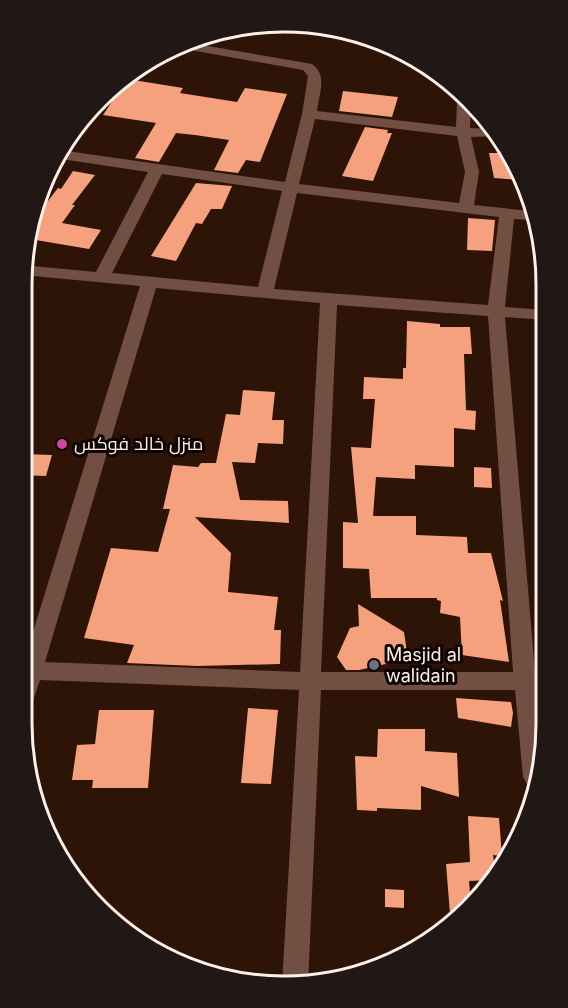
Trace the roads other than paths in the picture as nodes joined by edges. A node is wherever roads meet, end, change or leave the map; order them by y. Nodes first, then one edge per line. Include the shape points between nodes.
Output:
1 (195, 48) edge
2 (464, 106) edge
3 (309, 114) junction
4 (463, 132) junction
5 (486, 133) edge
6 (65, 157) edge
7 (156, 169) junction
8 (292, 188) junction
9 (466, 208) junction
10 (507, 213) junction
11 (527, 215) edge
12 (32, 271) edge
13 (101, 278) junction
14 (149, 283) junction
15 (265, 293) junction
16 (329, 299) junction
17 (496, 311) junction
18 (536, 314) edge
19 (32, 654) edge
20 (32, 670) edge
21 (308, 681) junction
22 (535, 681) edge
23 (536, 744) edge
24 (295, 976) edge

1 - 3 street via 307,67 315,76
2 - 4 street
3 - 4 street
3 - 8 street
4 - 5 street
4 - 9 street via 472,172
6 - 7 street
7 - 8 street
7 - 13 street
8 - 9 street
8 - 15 street
9 - 10 street
10 - 11 street
10 - 17 street
12 - 13 street
13 - 14 street
14 - 15 street
14 - 19 street
15 - 16 street
16 - 17 street
16 - 21 street
17 - 18 street
17 - 22 street
20 - 21 street
21 - 22 street
21 - 24 street
22 - 23 street

